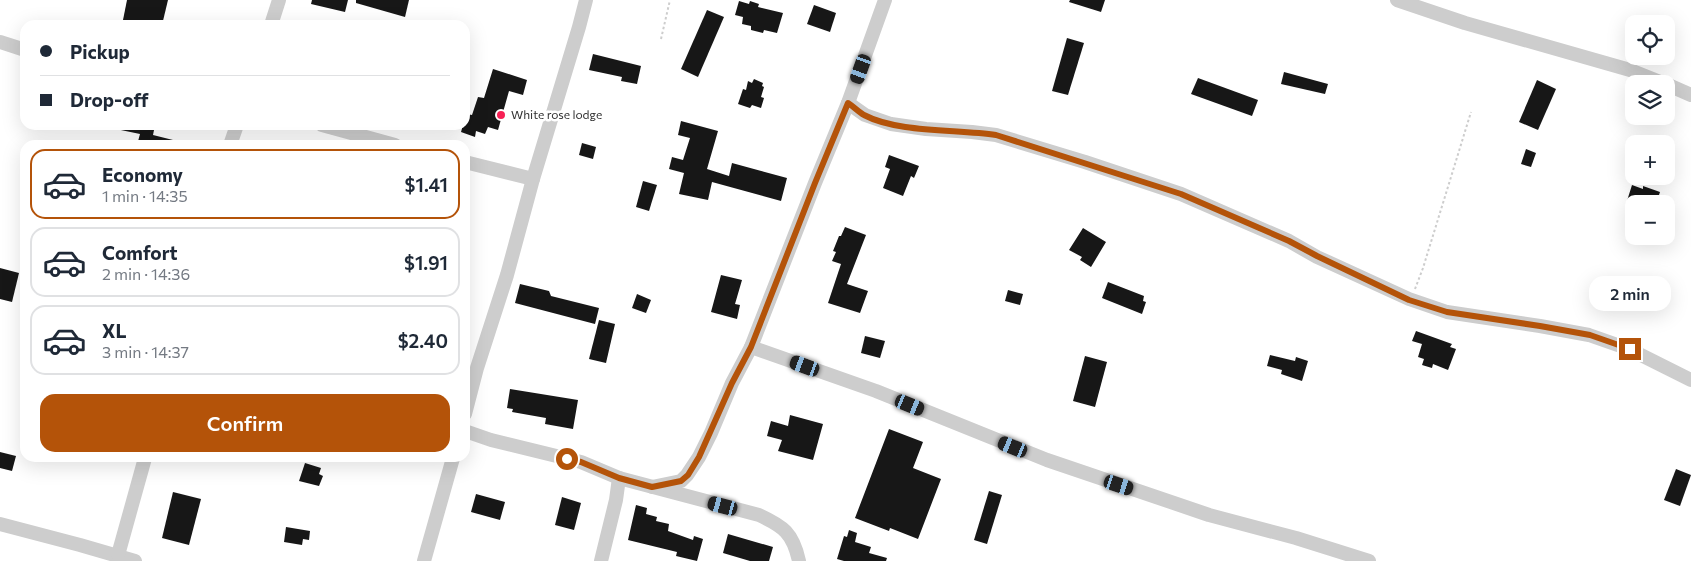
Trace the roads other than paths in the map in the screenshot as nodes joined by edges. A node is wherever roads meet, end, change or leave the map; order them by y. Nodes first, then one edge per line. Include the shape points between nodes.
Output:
1 (279, 0) edge
2 (586, 0) edge
3 (885, 0) edge
4 (1397, 0) edge
5 (273, 20) edge
6 (0, 42) edge
7 (20, 48) edge
8 (1643, 75) edge
9 (1675, 88) edge
10 (1691, 95) edge
11 (848, 103) junction
12 (340, 130) edge
13 (377, 140) edge
14 (470, 163) edge
15 (533, 179) junction
16 (751, 347) junction
17 (1691, 380) edge
18 (470, 395) edge
19 (470, 433) edge
20 (144, 462) edge
21 (452, 462) edge
22 (619, 478) junction
23 (652, 487) junction
24 (0, 524) edge
25 (127, 559) edge
26 (424, 561) edge
27 (601, 561) edge
28 (798, 561) edge
29 (1369, 561) edge

1 - 5 street
2 - 15 street
3 - 11 street
4 - 8 street
6 - 7 street
9 - 10 street
11 - 16 street
11 - 17 street via 865,115 891,124 996,135 1181,194 1289,241 1409,300 1447,312 1590,335 1630,349
12 - 13 street
14 - 15 street
15 - 18 street
16 - 23 street via 688,475 681,481
16 - 29 street via 876,391 1048,460 1209,515
19 - 22 street via 581,462
20 - 25 street
21 - 26 street
22 - 23 street
22 - 27 street
23 - 28 street via 758,515 778,524 790,536
24 - 25 street

